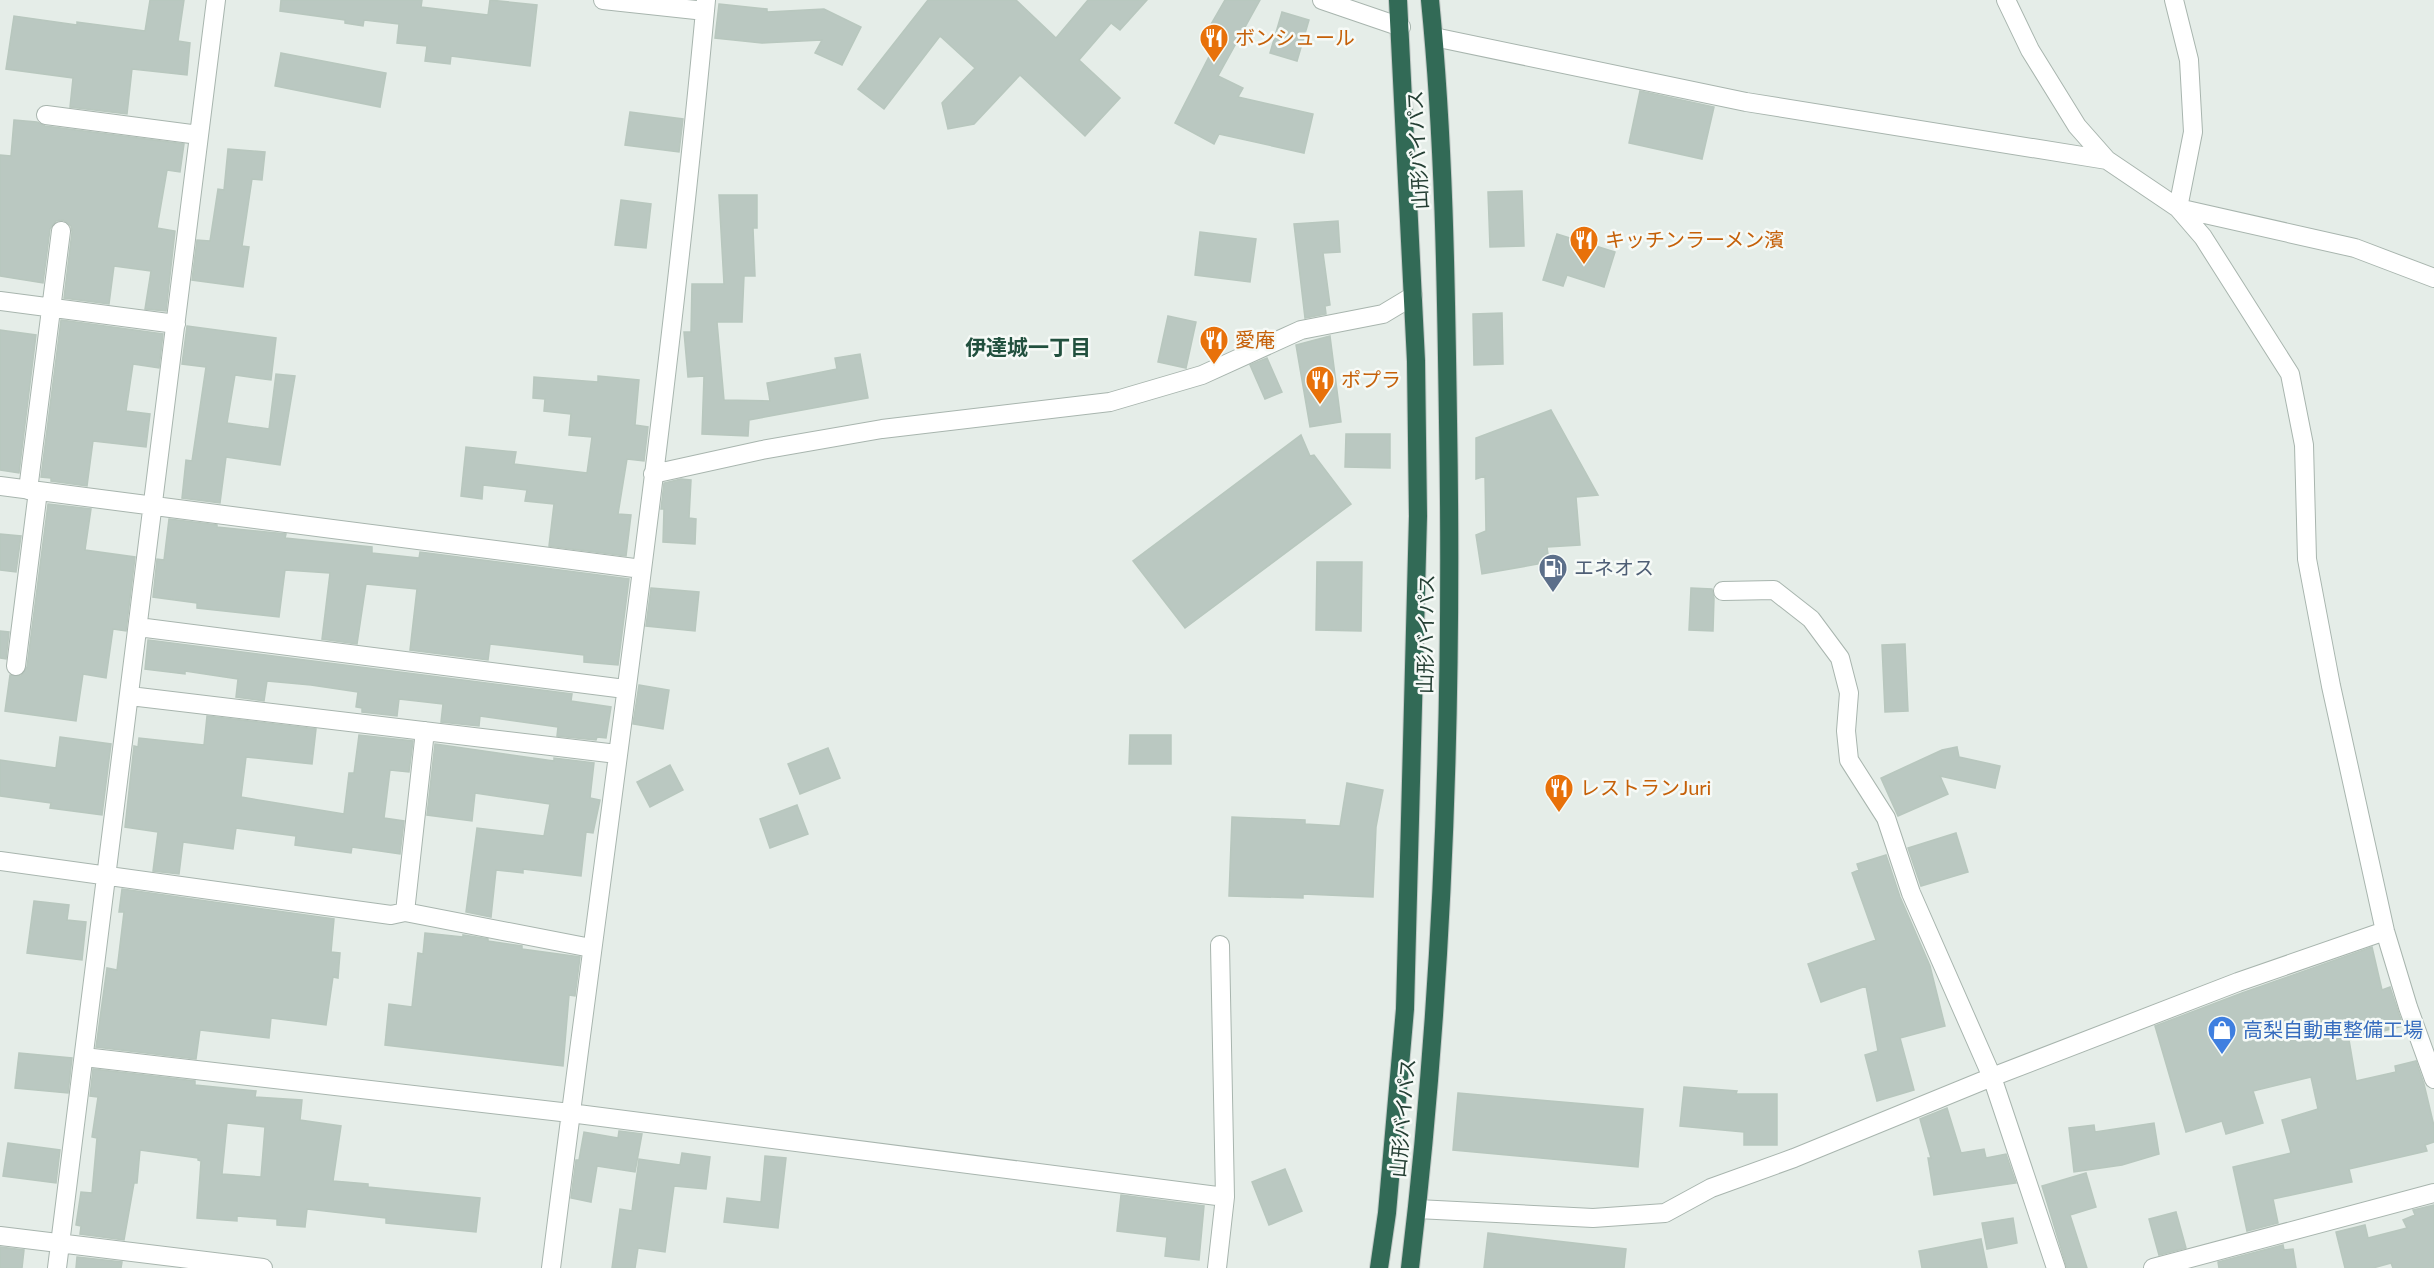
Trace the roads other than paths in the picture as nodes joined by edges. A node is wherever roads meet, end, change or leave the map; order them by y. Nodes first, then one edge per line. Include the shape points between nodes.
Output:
1 (216, 0) edge
2 (603, 0) edge
3 (1322, 0) edge
4 (1398, 0) edge
5 (1430, 0) edge
6 (2006, 0) edge
7 (2174, 0) edge
8 (706, 6) edge
9 (1401, 27) junction
10 (1434, 37) junction
11 (46, 115) dead end
12 (200, 135) junction
13 (2107, 160) junction
14 (2178, 208) junction
15 (62, 231) dead end
16 (2434, 278) edge
17 (1413, 296) junction
18 (0, 301) edge
19 (53, 308) junction
20 (176, 324) junction
21 (653, 474) junction
22 (0, 486) edge
23 (33, 490) junction
24 (153, 507) junction
25 (642, 569) junction
26 (1723, 591) dead end
27 (138, 627) junction
28 (16, 666) dead end
29 (625, 689) junction
30 (130, 696) junction
31 (425, 731) junction
32 (616, 754) junction
33 (0, 861) edge
34 (107, 875) junction
35 (405, 912) junction
36 (2385, 931) junction
37 (1220, 945) dead end
38 (591, 948) junction
39 (84, 1058) junction
40 (1992, 1077) junction
41 (2434, 1079) edge
42 (570, 1113) junction
43 (2434, 1193) edge
44 (1225, 1197) junction
45 (1417, 1209) junction
46 (0, 1236) edge
47 (60, 1244) junction
48 (57, 1268) edge
49 (262, 1268) edge
50 (551, 1268) edge
51 (1217, 1268) edge
52 (1379, 1268) edge
53 (1410, 1268) edge
54 (2056, 1268) edge
55 (2153, 1268) edge

1 - 12 street
2 - 8 street
3 - 9 street
4 - 9 highway, 山形バイパス
5 - 10 highway, 山形バイパス
6 - 13 street via 2030,50 2077,126
7 - 14 street via 2189,60 2193,132
8 - 21 street
9 - 17 highway, 山形バイパス
10 - 13 street via 1746,102
10 - 45 highway, 山形バイパス via 1445,237 1449,598 1437,985
11 - 12 street
12 - 20 street
13 - 14 street
14 - 16 street via 2355,248
14 - 36 street via 2203,237 2290,374 2304,445 2307,560
15 - 19 street
17 - 21 street via 1383,314 1301,330 1202,375 1110,402 882,429
17 - 52 highway, 山形バイパス via 1418,516 1406,998
18 - 19 street
19 - 20 street
19 - 23 street
20 - 24 street
21 - 25 street
22 - 23 street
23 - 24 street
23 - 28 street
24 - 25 street
24 - 27 street
25 - 29 street
26 - 40 street via 1774,590 1811,619 1840,658 1849,693 1849,760 1886,818 1911,893
27 - 29 street
27 - 30 street
29 - 32 street
30 - 31 street
30 - 34 street
31 - 32 street
31 - 35 street
32 - 38 street
33 - 34 street
34 - 35 street via 392,915
34 - 39 street
35 - 38 street
36 - 40 street via 2238,982
36 - 41 street
37 - 44 street
38 - 42 street
39 - 42 street
39 - 47 street
40 - 45 street via 1711,1188 1665,1213 1593,1218
40 - 54 street
42 - 44 street
42 - 50 street
43 - 55 street
44 - 51 street
45 - 53 highway, 山形バイパス
46 - 47 street
47 - 48 street
47 - 49 street

